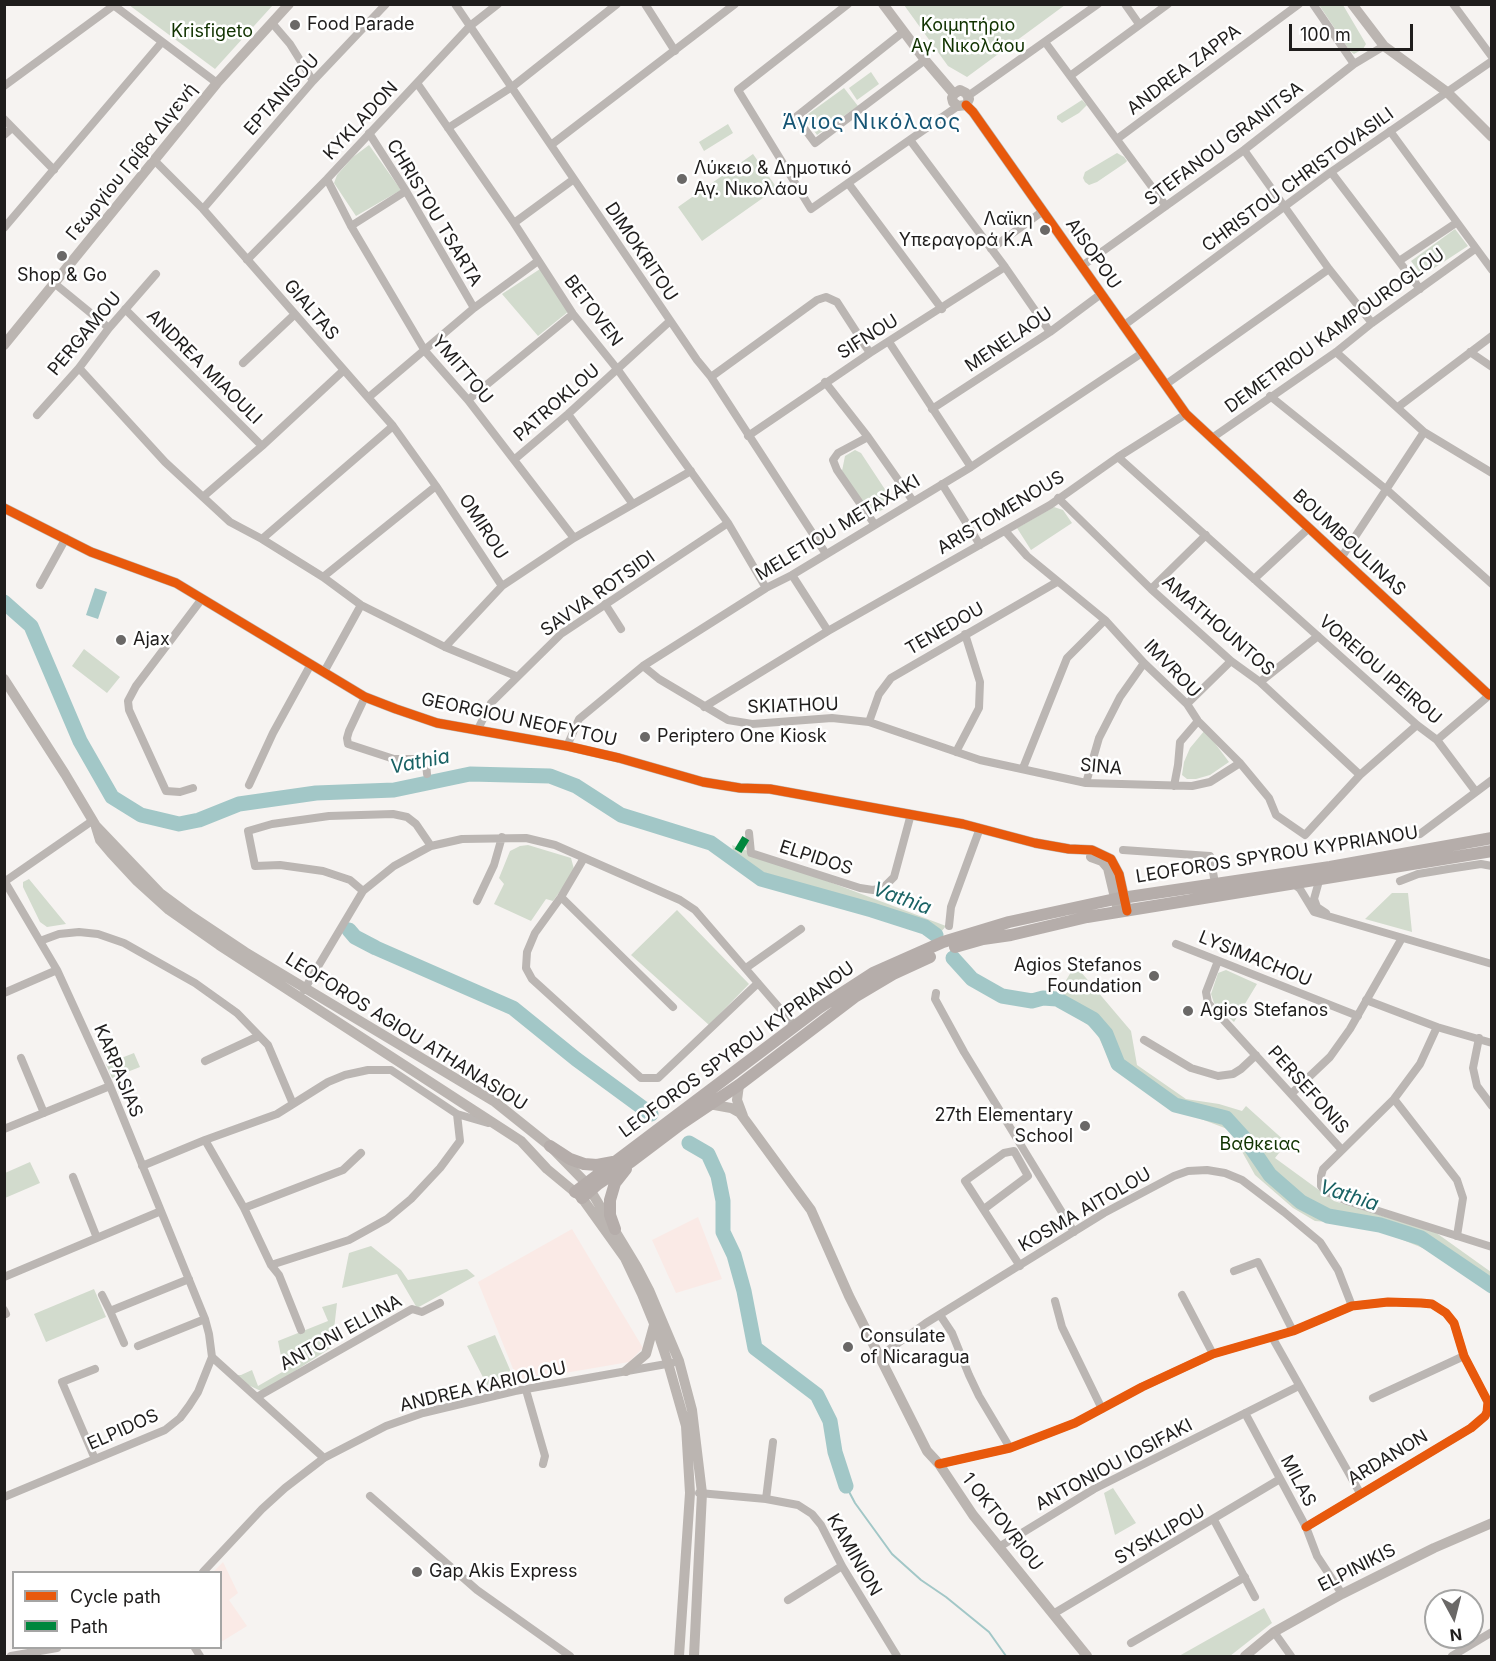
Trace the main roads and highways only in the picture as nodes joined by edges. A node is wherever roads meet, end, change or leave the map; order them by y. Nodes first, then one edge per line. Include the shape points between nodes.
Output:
1 (1491, 838) edge
2 (1491, 851) edge
3 (670, 1127) junction
4 (550, 1146) road end
5 (616, 1161) junction
6 (632, 1161) junction
7 (615, 1229) road end

1 - 3 main road, LEOFOROS SPYROU KYPRIANOU via 1120,898 1009,922 944,942 873,974 795,1026
2 - 3 main road, LEOFOROS SPYROU KYPRIANOU via 1123,912 983,939 932,955 856,996 740,1085
3 - 5 main road, LEOFOROS SPYROU KYPRIANOU
3 - 6 main road, LEOFOROS SPYROU KYPRIANOU
4 - 5 main road via 584,1164
5 - 6 main road, LEOFOROS SPYROU KYPRIANOU via 583,1191
6 - 7 main road via 615,1184 610,1200

